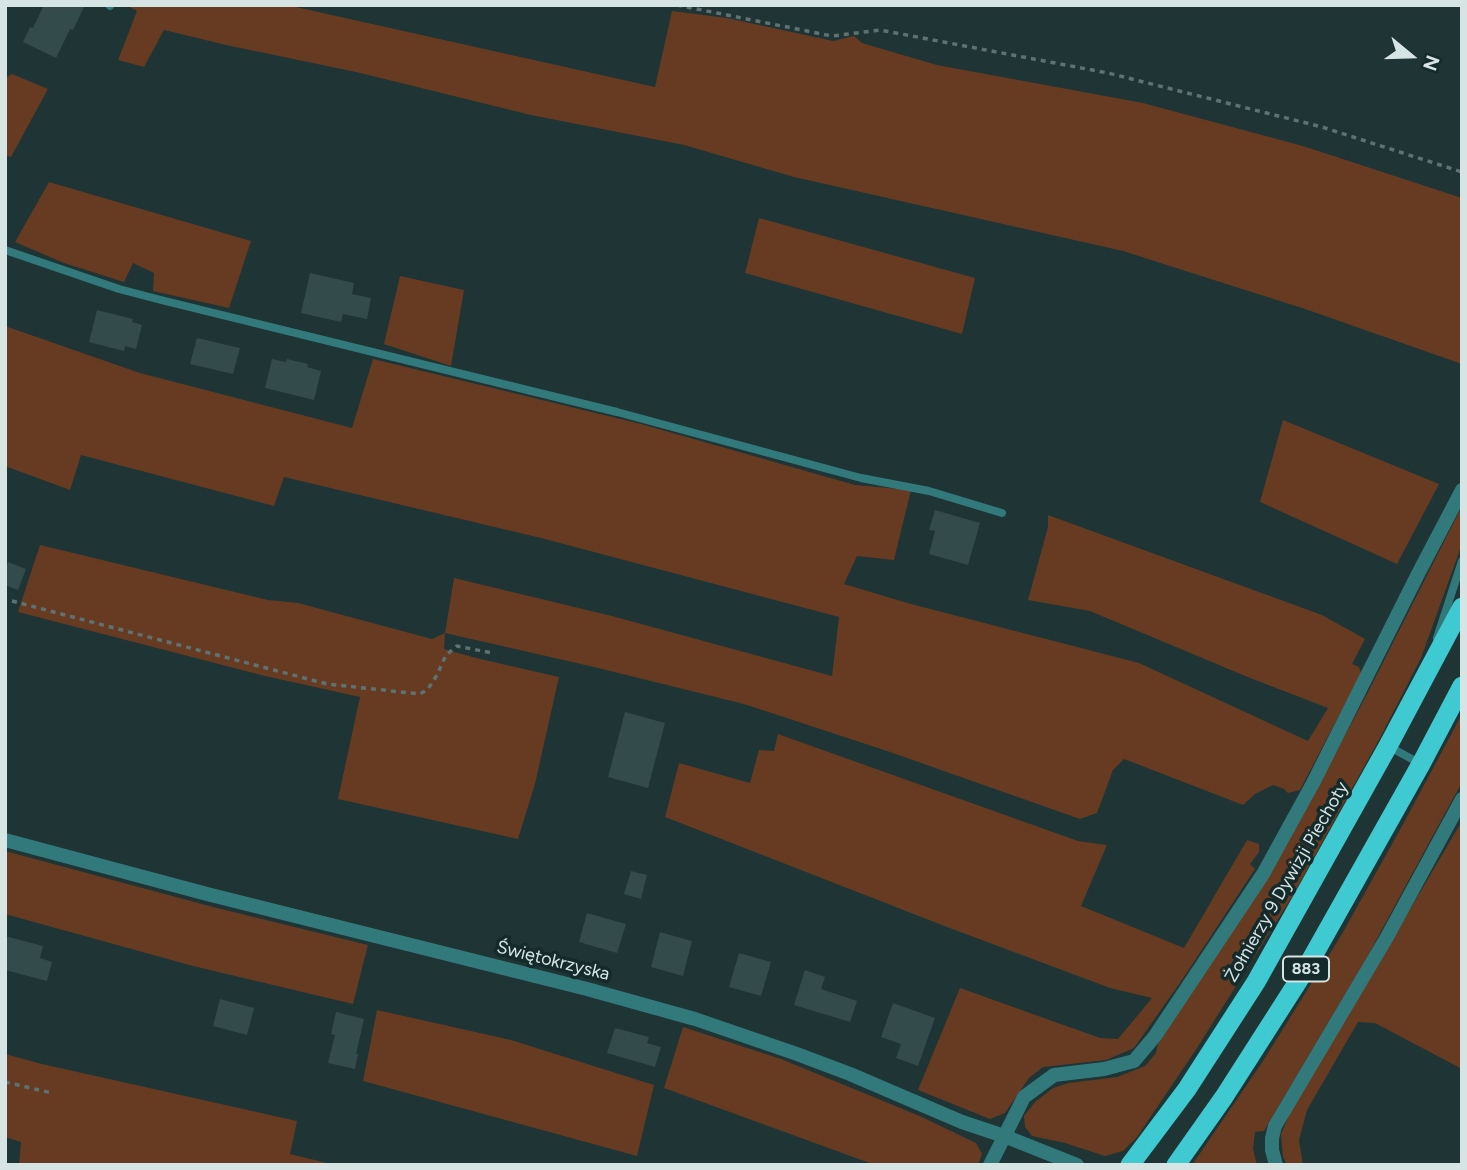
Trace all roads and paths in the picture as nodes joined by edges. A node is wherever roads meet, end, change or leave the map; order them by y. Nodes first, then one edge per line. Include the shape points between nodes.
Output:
1 (677, 5) edge
2 (1462, 172) edge
3 (5, 250) edge
4 (1462, 490) edge
5 (1002, 513) dead end
6 (1462, 561) edge
7 (12, 601) dead end
8 (1462, 607) edge
9 (492, 653) dead end
10 (1462, 686) edge
11 (1417, 692) junction
12 (1388, 746) junction
13 (1421, 764) junction
14 (1462, 799) edge
15 (5, 840) edge
16 (5, 1082) edge
17 (52, 1093) dead end
18 (1004, 1136) junction
19 (990, 1165) edge
20 (1077, 1165) edge
21 (1130, 1165) edge
22 (1175, 1165) edge
23 (1276, 1165) edge

1 - 2 path via 832,36 880,30 1108,73 1322,127
3 - 5 lane via 119,289
4 - 18 street via 1263,874 1155,1037 1134,1061 1054,1075 1024,1097
6 - 11 lane
7 - 9 path via 327,684 406,693 428,689 446,655 457,646
8 - 11 highway, Żołnierzy 9 Dywizji Piechoty / 883
10 - 13 highway, 883
11 - 12 highway, Żołnierzy 9 Dywizji Piechoty / 883
12 - 13 lane
12 - 21 highway, Żołnierzy 9 Dywizji Piechoty / 883 via 1256,982
13 - 22 highway, 883 via 1304,972
14 - 23 street via 1275,1126 1272,1150
15 - 18 street, Świętokrzyska via 695,1019
16 - 17 path
18 - 19 street
18 - 20 street, Świętokrzyska

